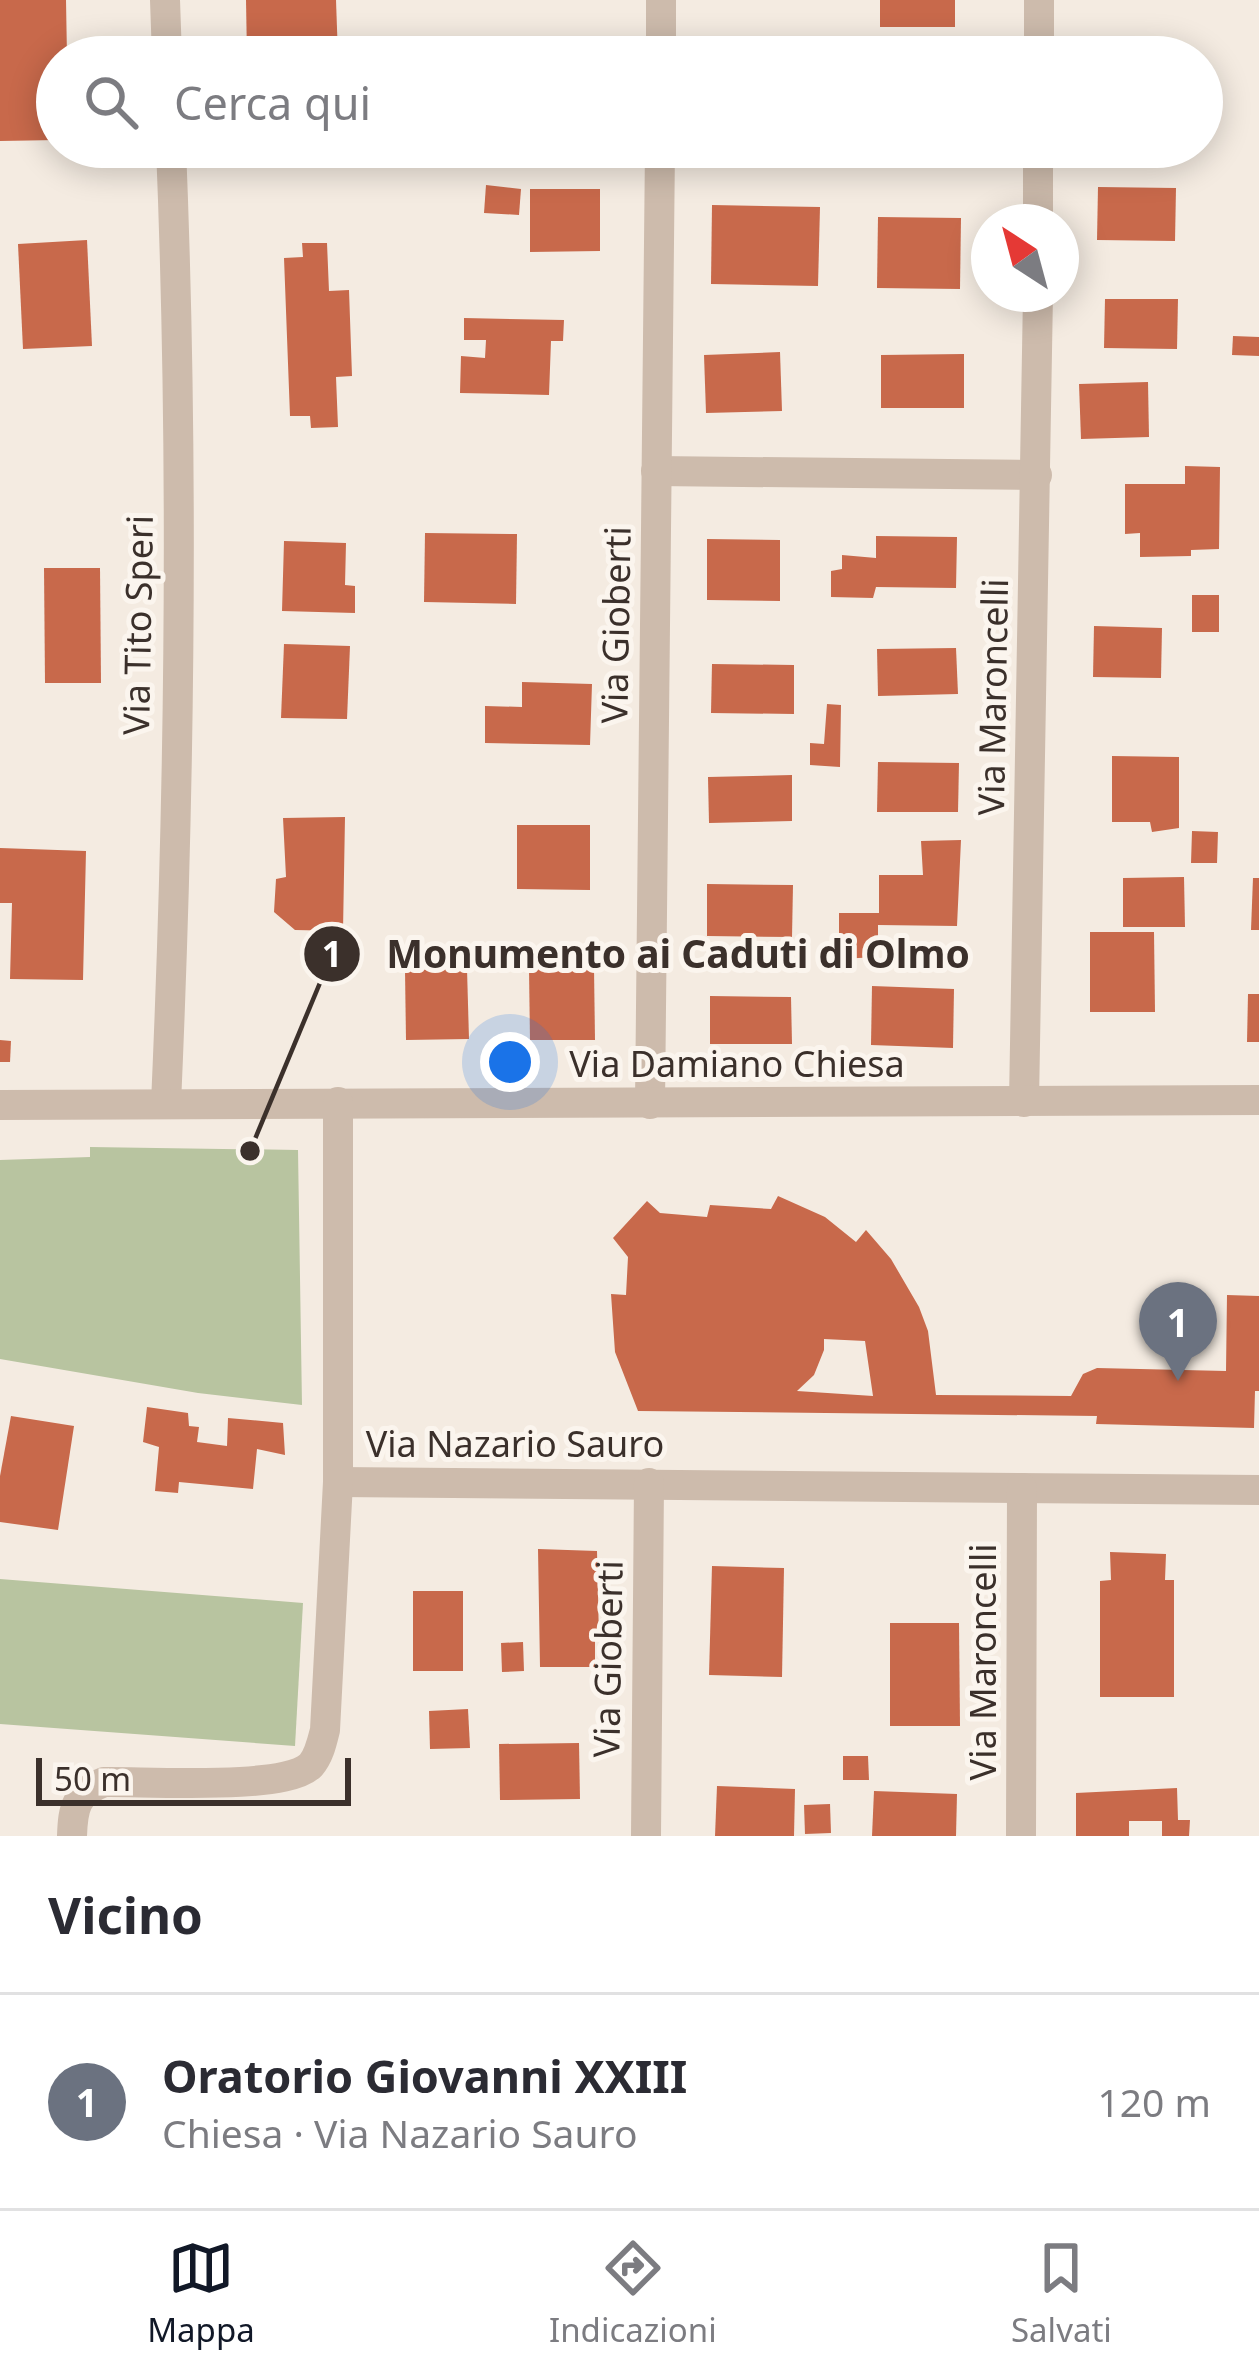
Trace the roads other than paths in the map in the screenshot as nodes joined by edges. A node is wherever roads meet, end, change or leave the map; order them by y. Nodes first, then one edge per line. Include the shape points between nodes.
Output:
1 (165, 0) edge
2 (662, 0) edge
3 (1040, 0) edge
4 (166, 36) edge
5 (661, 36) edge
6 (1039, 36) edge
7 (172, 168) edge
8 (660, 168) edge
9 (1039, 168) edge
10 (1038, 204) edge
11 (1038, 312) edge
12 (656, 471) junction
13 (1036, 475) junction
14 (1259, 1100) edge
15 (338, 1102) junction
16 (1024, 1102) junction
17 (166, 1104) junction
18 (650, 1104) junction
19 (0, 1105) edge
20 (338, 1482) junction
21 (649, 1483) junction
22 (1022, 1487) junction
23 (1259, 1490) edge
24 (72, 1836) edge
25 (646, 1836) edge
26 (1022, 1836) edge

1 - 4 street
2 - 5 street
3 - 6 street
7 - 17 street, Via Tito Speri via 180,368
8 - 12 street, Via Gioberti
9 - 10 street
11 - 13 street, Via Maroncelli
12 - 13 street
12 - 18 street, Via Gioberti
13 - 16 street, Via Maroncelli
14 - 16 street, Via Damiano Chiesa
15 - 17 street, Via Damiano Chiesa
15 - 18 street, Via Damiano Chiesa
15 - 20 street
16 - 18 street, Via Damiano Chiesa
17 - 19 street, Via Damiano Chiesa
20 - 21 street, Via Nazario Sauro
20 - 24 street, Via Nazario Sauro via 325,1730 310,1766 281,1780 104,1782 77,1799
21 - 22 street, Via Nazario Sauro
21 - 25 street, Via Gioberti
22 - 23 street, Via Nazario Sauro
22 - 26 street, Via Maroncelli

